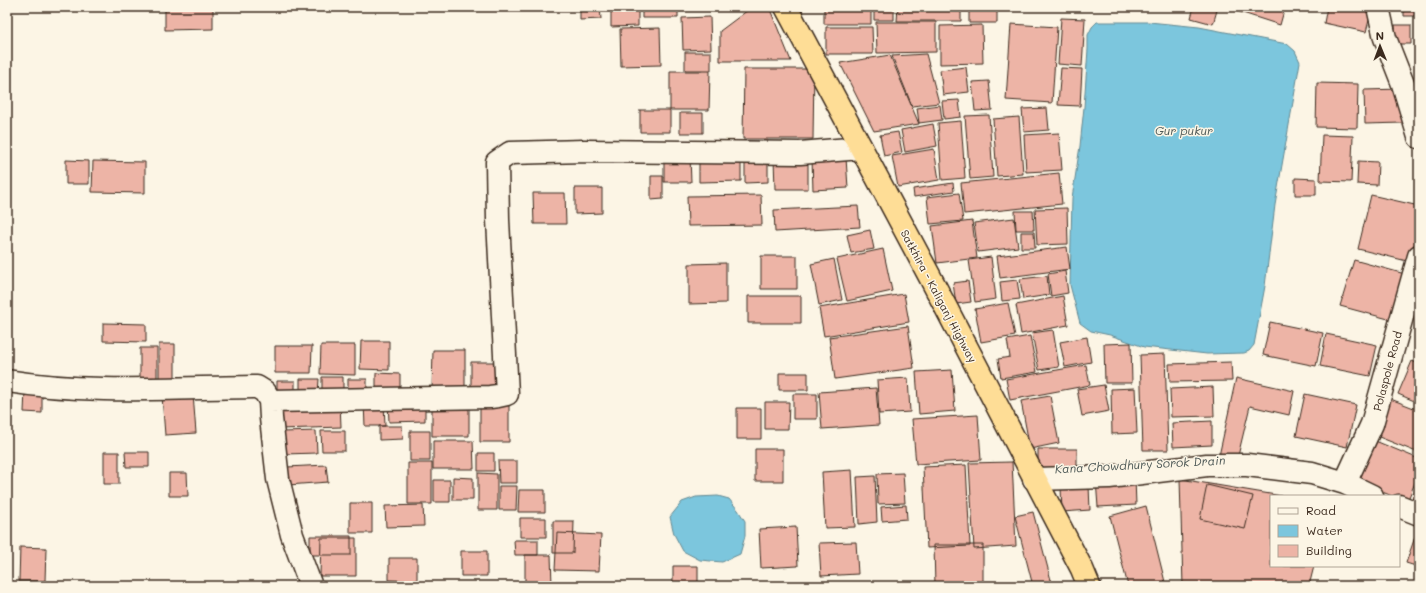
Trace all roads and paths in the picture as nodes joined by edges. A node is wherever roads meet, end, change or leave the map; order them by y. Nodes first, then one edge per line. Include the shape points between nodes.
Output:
1 (786, 7) edge
2 (1378, 7) edge
3 (1419, 137) edge
4 (860, 148) junction
5 (1419, 256) edge
6 (7, 381) edge
7 (270, 401) junction
8 (1034, 479) junction
9 (1345, 483) junction
10 (1370, 495) edge
11 (1400, 506) edge
12 (1419, 514) edge
13 (311, 586) edge
14 (1089, 586) edge

1 - 4 highway, Satkhira - Kaliganj Highway
2 - 3 street via 1384,38 1403,84
4 - 7 street via 800,153 510,153 497,162 507,394 490,397
4 - 8 highway, Satkhira - Kaliganj Highway via 933,282
5 - 9 street, Polaspole Road via 1372,424
6 - 7 street via 81,389 257,387 265,392
7 - 13 street via 278,479 292,535
8 - 9 street via 1109,477 1207,465 1247,466 1312,473
8 - 14 highway, Satkhira - Kaliganj Highway
9 - 10 street
11 - 12 street

